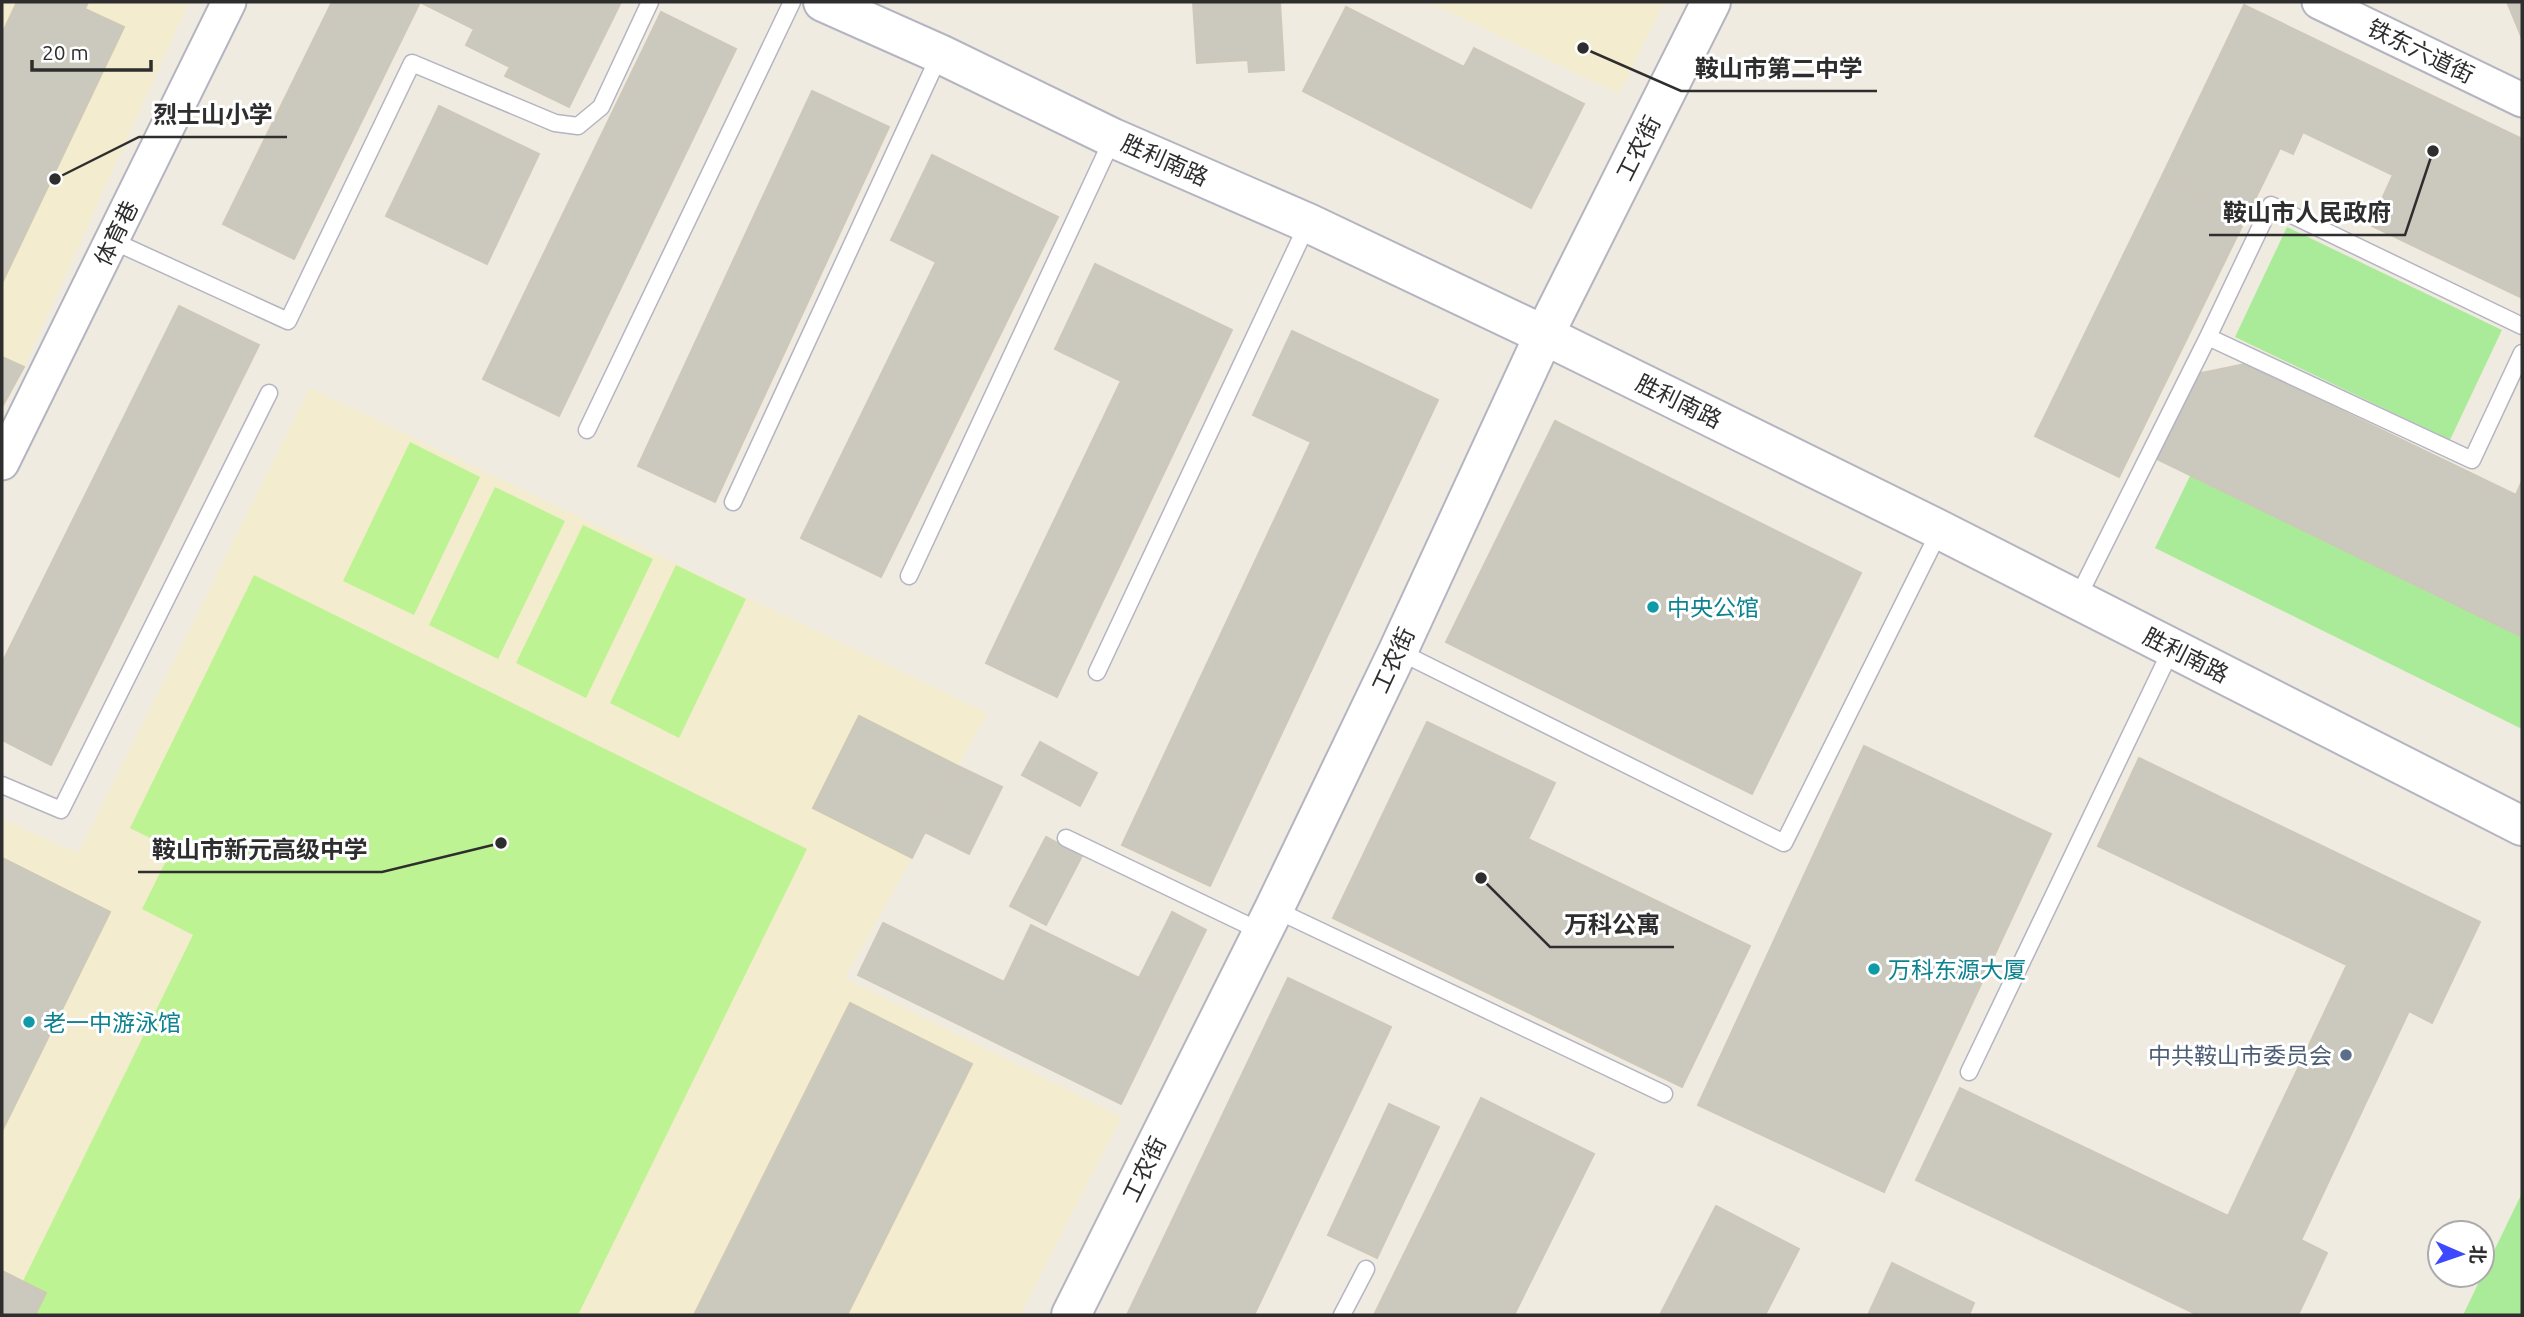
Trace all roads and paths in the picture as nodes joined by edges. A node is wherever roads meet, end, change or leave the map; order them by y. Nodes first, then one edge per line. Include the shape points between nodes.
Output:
1 (229, 2) edge
2 (650, 2) edge
3 (792, 2) edge
4 (823, 2) edge
5 (1711, 2) edge
6 (2319, 2) edge
7 (940, 54) junction
8 (2522, 100) edge
9 (1113, 138) junction
10 (1308, 223) junction
11 (113, 241) junction
12 (2522, 326) edge
13 (1544, 335) junction
14 (2208, 337) junction
15 (2522, 353) edge
16 (269, 393) dead end
17 (587, 430) dead end
18 (2, 463) edge
19 (733, 502) dead end
20 (1940, 530) junction
21 (909, 576) dead end
22 (2077, 599) junction
23 (2172, 648) junction
24 (1398, 651) junction
25 (1097, 672) dead end
26 (2, 785) edge
27 (2522, 825) edge
28 (1066, 838) dead end
29 (1268, 920) junction
30 (1969, 1072) dead end
31 (1664, 1094) dead end
32 (1366, 1269) dead end
33 (1344, 1312) edge
34 (1071, 1315) edge
35 (1361, 1315) edge

1 - 11 street, 体育巷
2 - 11 lane via 601,107 578,126 555,123 412,63 288,321
3 - 17 lane
4 - 7 main road, 胜利南路
5 - 13 main road, 工农街
6 - 8 street, 铁东六道街
7 - 9 main road, 胜利南路
7 - 19 lane
9 - 10 main road, 胜利南路
9 - 21 lane
10 - 13 main road, 胜利南路
10 - 25 lane
11 - 18 street, 体育巷
12 - 14 lane via 2271,205
13 - 20 main road, 胜利南路
13 - 24 main road, 工农街
14 - 15 lane via 2472,460
14 - 22 lane
16 - 26 lane via 61,810
20 - 22 main road, 胜利南路
20 - 24 lane via 1784,843
22 - 23 main road, 胜利南路
23 - 27 main road, 胜利南路
23 - 30 lane
24 - 29 main road, 工农街
28 - 29 lane
29 - 31 lane
29 - 34 main road, 工农街
32 - 33 lane
33 - 35 lane

